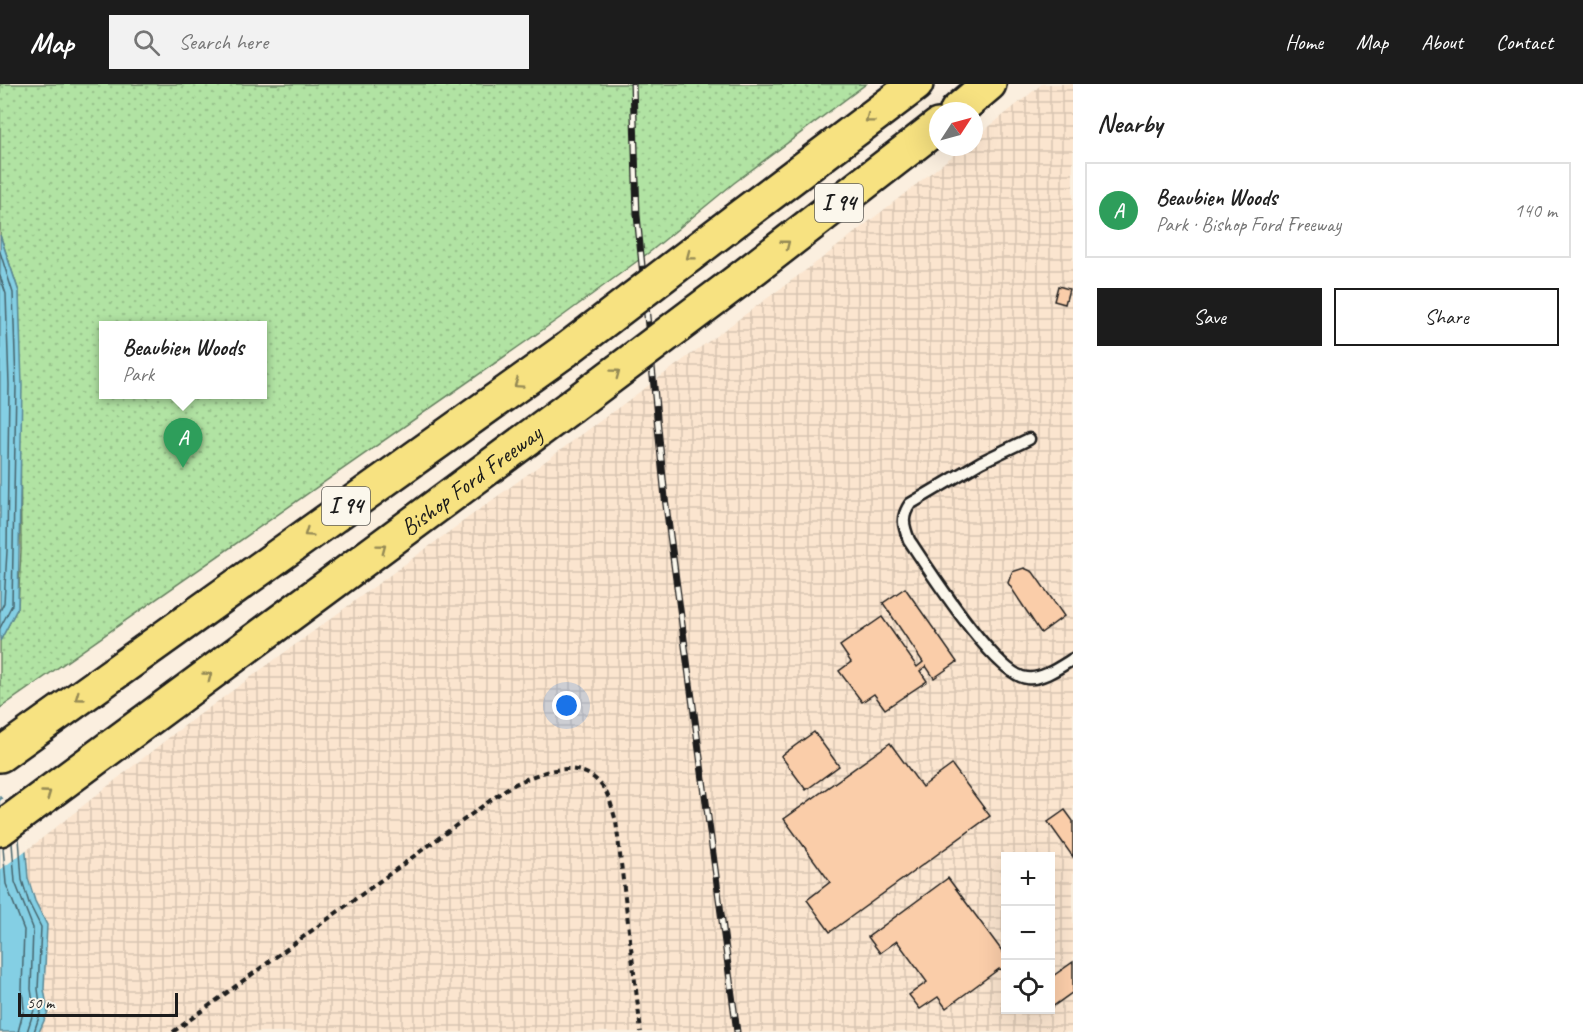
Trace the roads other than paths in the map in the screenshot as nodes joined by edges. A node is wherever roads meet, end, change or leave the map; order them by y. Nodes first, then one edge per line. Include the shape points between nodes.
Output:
1 (915, 84) edge
2 (989, 84) edge
3 (968, 102) edge
4 (929, 133) edge
5 (1029, 439) dead end
6 (1073, 659) edge
7 (0, 755) edge
8 (0, 829) edge

1 -> 7 highway, Bishop Ford Freeway / I 94, bridge via 566,350
2 - 3 highway
8 -> 4 highway, Bishop Ford Freeway / I 94, bridge via 569,408
5 - 6 lane via 910,504 903,514 903,525 909,540 1002,666 1027,678 1038,677

